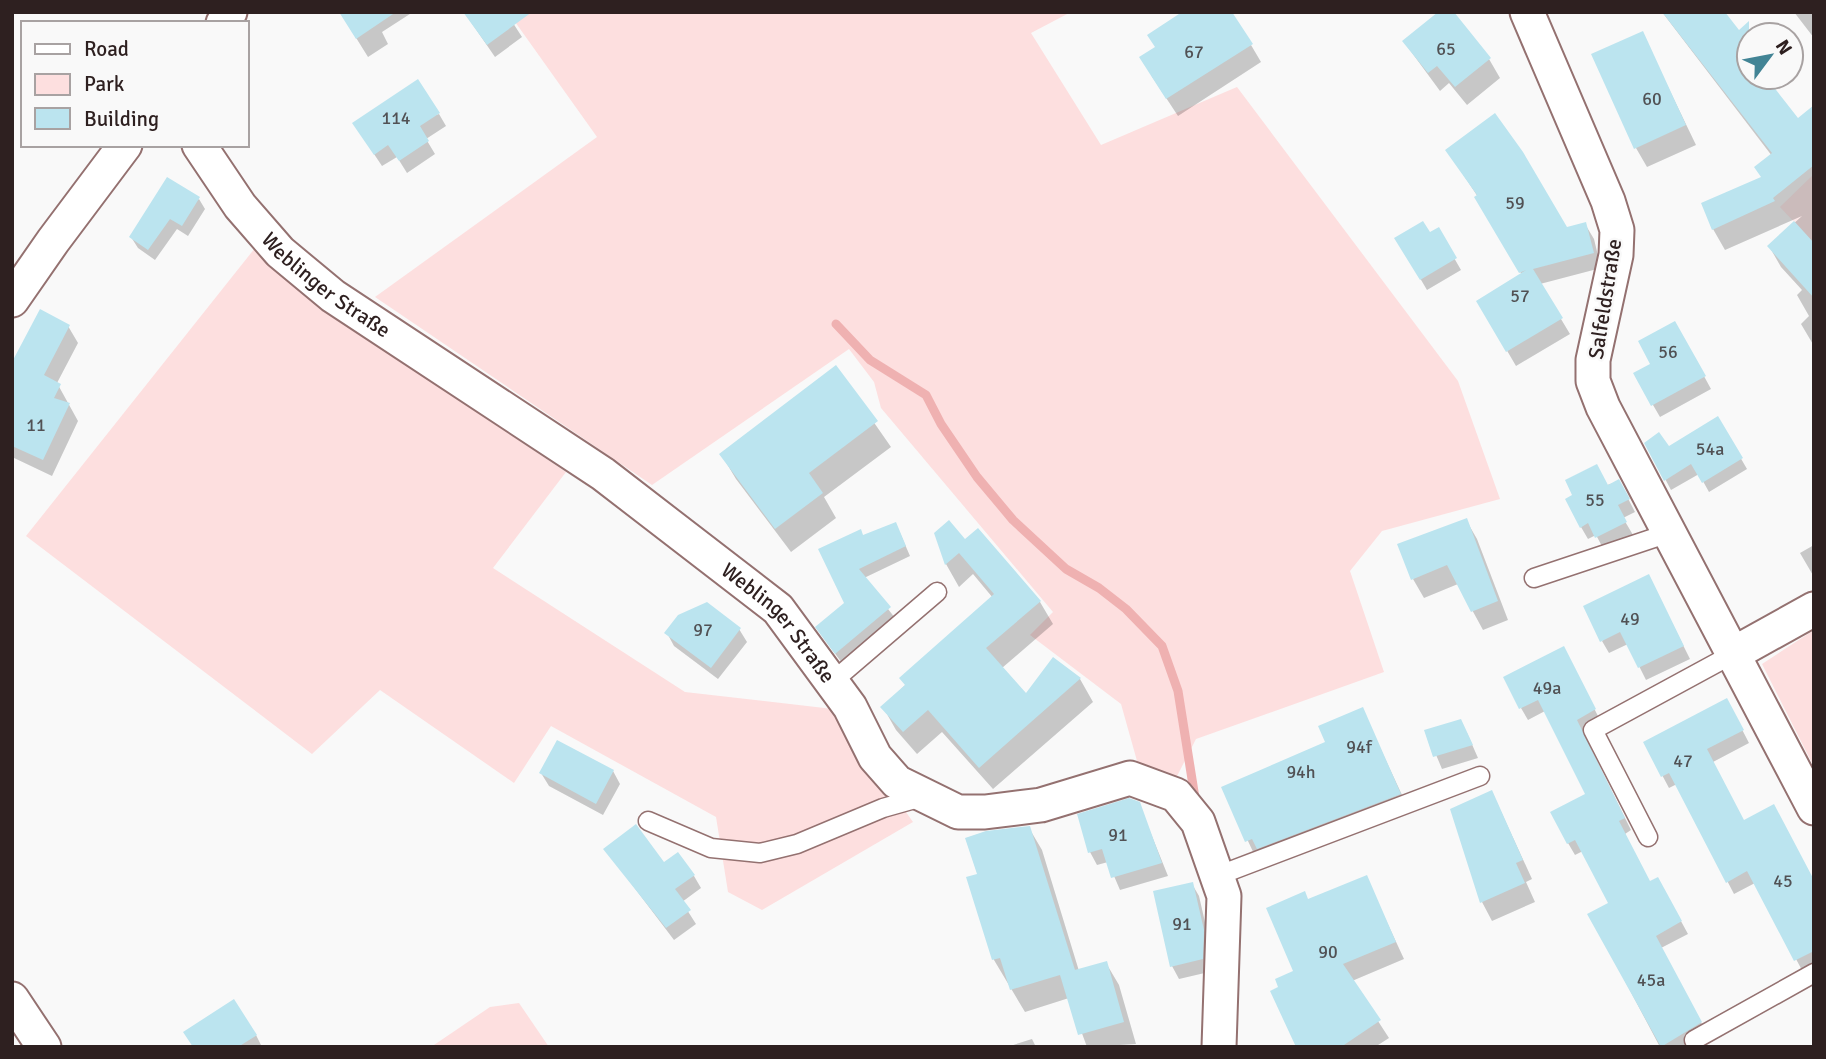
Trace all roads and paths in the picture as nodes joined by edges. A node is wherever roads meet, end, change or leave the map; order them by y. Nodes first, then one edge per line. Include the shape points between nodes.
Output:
1 (1527, 12) edge
2 (123, 147) edge
3 (200, 147) edge
4 (12, 300) edge
5 (1669, 533) junction
6 (1534, 578) dead end
7 (937, 592) dead end
8 (1814, 608) edge
9 (1733, 654) junction
10 (832, 682) junction
11 (1480, 776) dead end
12 (925, 796) junction
13 (1814, 808) edge
14 (648, 821) dead end
15 (1648, 837) dead end
16 (1217, 876) junction
17 (1814, 973) edge
18 (12, 999) edge
19 (1694, 1040) dead end
20 (44, 1047) edge
21 (1219, 1047) edge

1 - 5 street, Salfeldstraße via 1608,201 1616,230 1616,256 1593,360 1593,381
2 - 4 street
3 - 10 street, Weblinger Straße via 240,206 280,252 333,296 637,499 778,609
5 - 6 lane
5 - 9 street, Salfeldstraße
7 - 10 lane
8 - 9 street
9 - 13 street, Salfeldstraße
9 - 15 lane via 1593,730
10 - 12 street, Weblinger Straße via 875,757 897,782
11 - 16 lane
12 - 14 lane via 883,808 797,844 760,853 711,848
12 - 16 street, Weblinger Straße via 958,812 985,813 1041,805 1130,778 1176,794 1198,821
16 - 21 street, Weblinger Straße via 1224,896
17 - 19 lane
18 - 20 street

